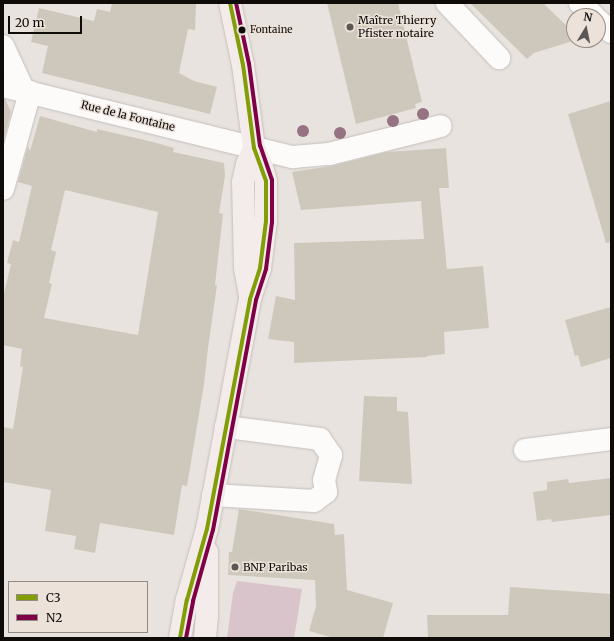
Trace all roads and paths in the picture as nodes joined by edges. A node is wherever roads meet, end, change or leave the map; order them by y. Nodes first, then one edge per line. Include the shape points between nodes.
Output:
1 (230, 3) edge
2 (447, 3) edge
3 (3, 46) edge
4 (499, 58) dead end
5 (3, 86) edge
6 (27, 91) junction
7 (441, 126) dead end
8 (254, 148) junction
9 (3, 190) edge
10 (226, 427) junction
11 (611, 439) edge
12 (525, 450) dead end
13 (213, 495) junction
14 (207, 529) junction
15 (180, 638) edge
16 (205, 638) edge

1 - 8 main road via 243,66
2 - 4 street
3 - 6 street
5 - 6 street, Rue de la Fontaine
6 - 8 street, Rue de la Fontaine
6 - 9 street
7 - 8 street, Rue de la Fontaine via 329,154 293,157
8 - 10 main road via 266,181 266,220 260,268 250,299
10 - 13 main road
10 - 13 street via 320,439 331,455 324,480 326,492 314,501
11 - 12 street
13 - 14 main road
14 - 15 main road via 187,600
14 - 16 main road

